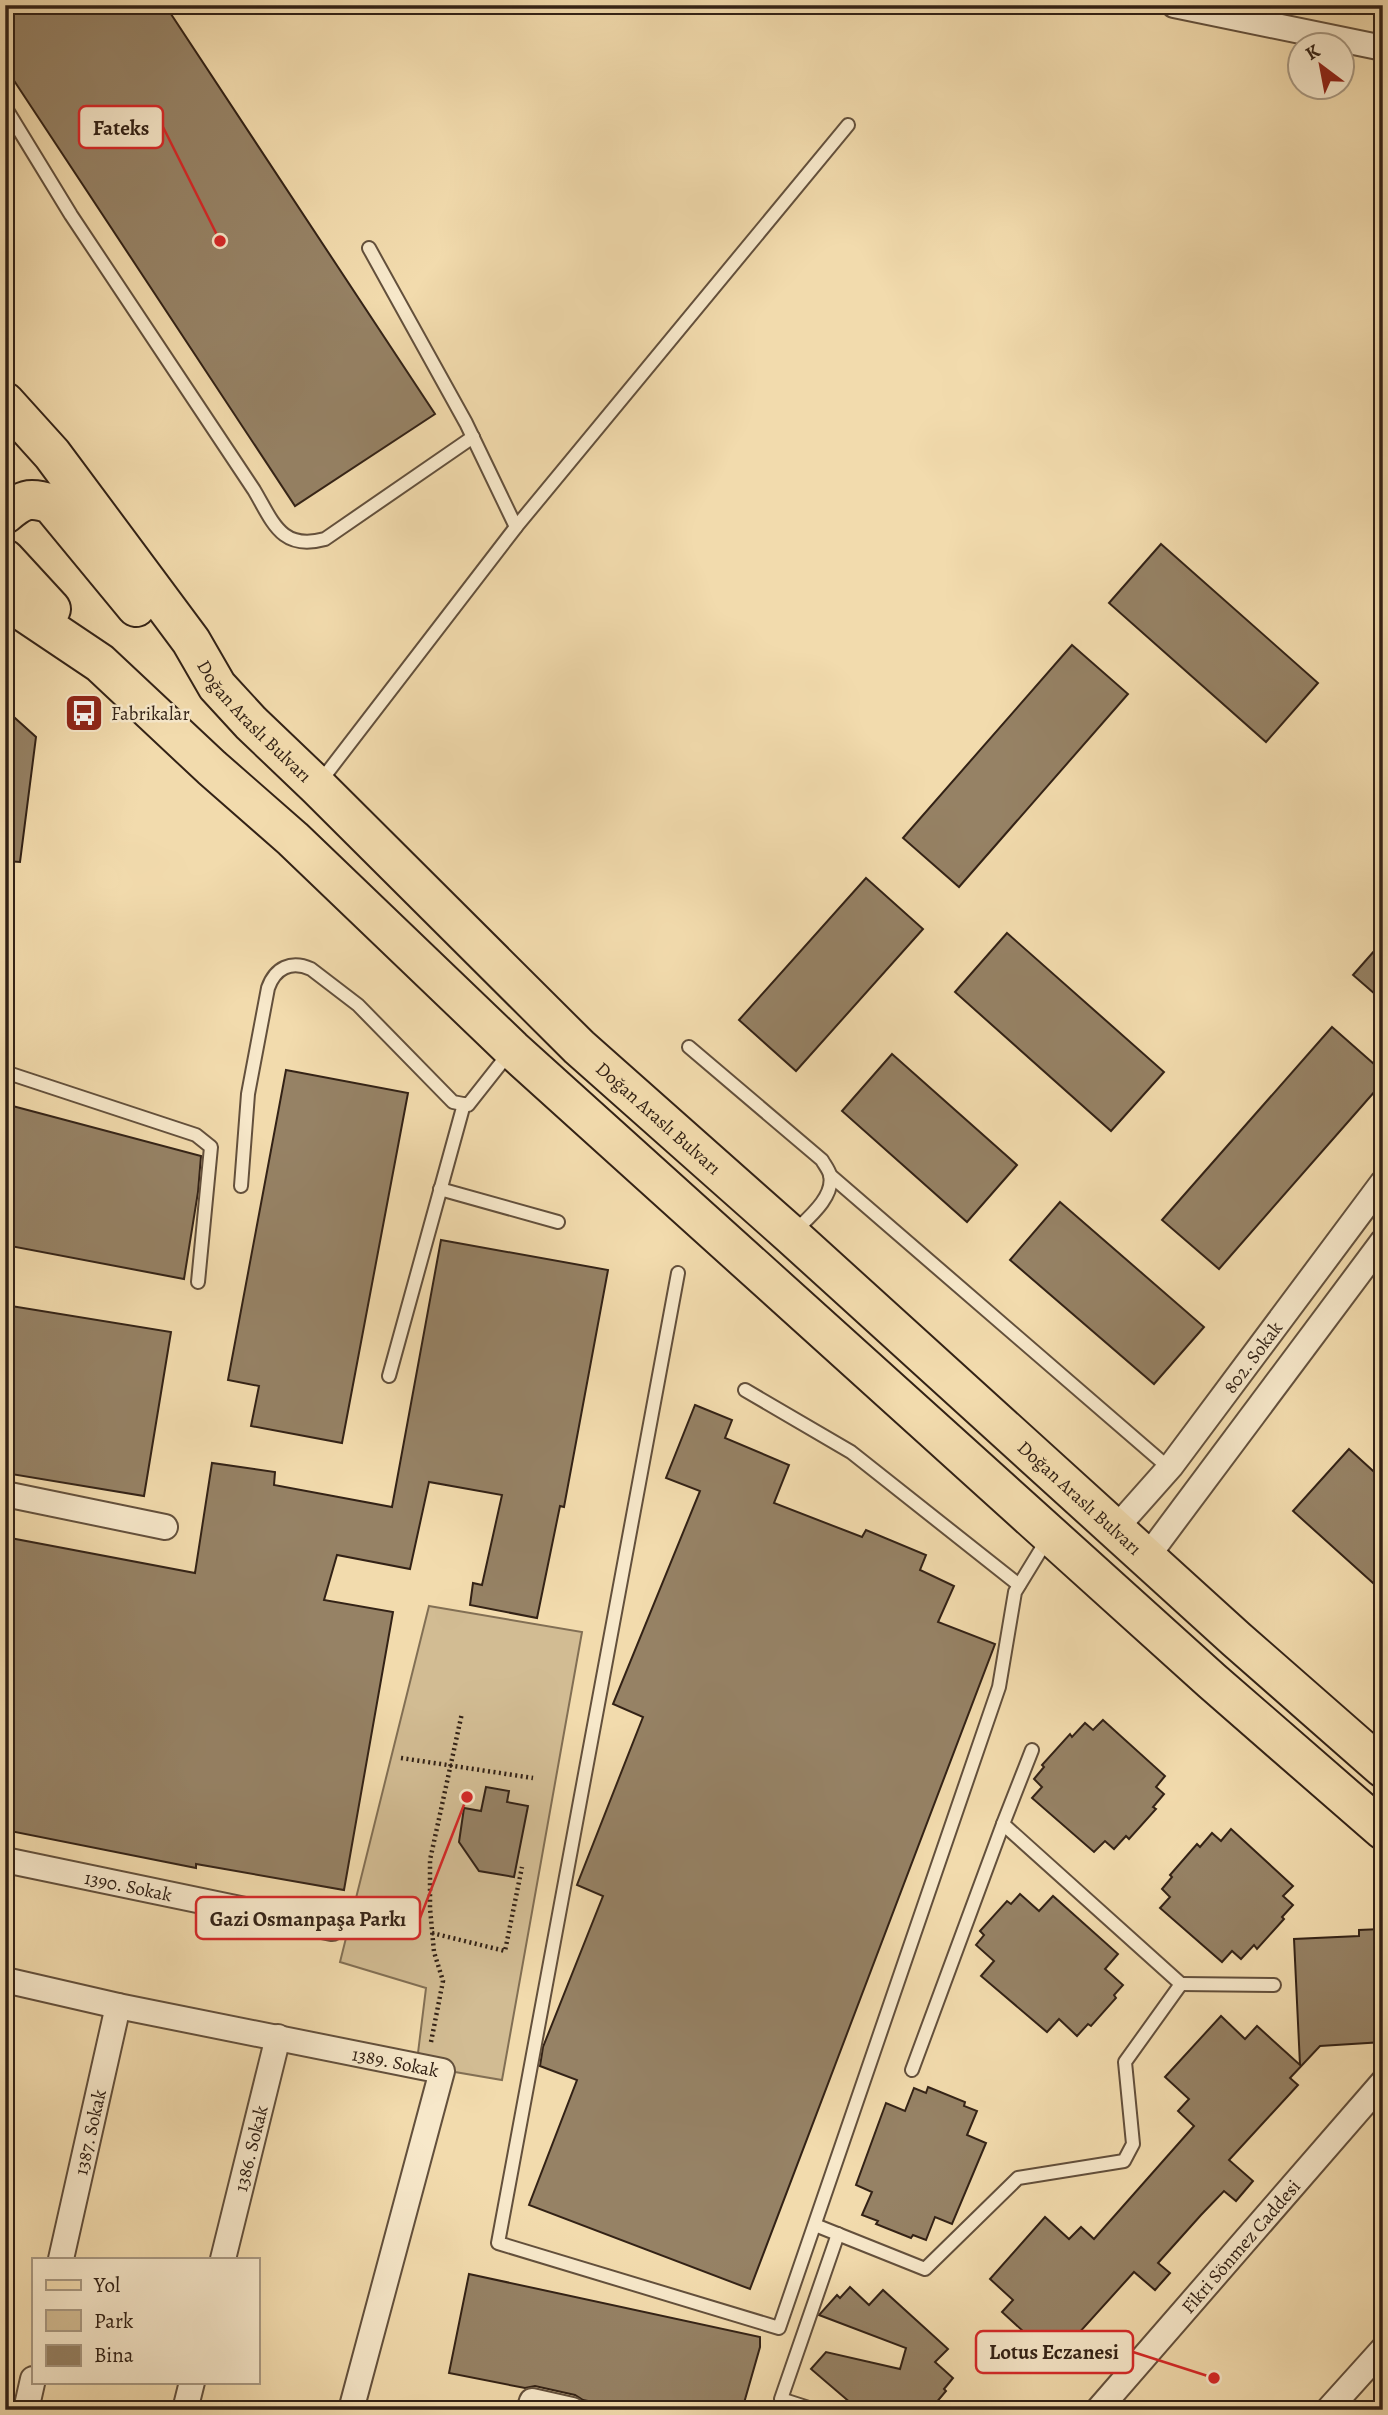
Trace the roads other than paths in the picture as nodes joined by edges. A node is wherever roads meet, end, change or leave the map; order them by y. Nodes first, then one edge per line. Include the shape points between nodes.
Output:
1 (1174, 5) edge
2 (1383, 48) edge
3 (5, 107) edge
4 (848, 125) dead end
5 (369, 248) dead end
6 (5, 402) edge
7 (473, 437) junction
8 (5, 514) edge
9 (516, 527) junction
10 (5, 559) edge
11 (5, 595) edge
12 (100, 663) junction
13 (217, 686) junction
14 (317, 786) junction
15 (689, 1047) dead end
16 (512, 1049) junction
17 (5, 1072) edge
18 (464, 1104) junction
19 (830, 1175) junction
20 (1383, 1182) edge
21 (241, 1186) dead end
22 (440, 1189) junction
23 (558, 1222) dead end
24 (791, 1235) junction
25 (1383, 1241) edge
26 (678, 1273) dead end
27 (198, 1282) dead end
28 (389, 1376) dead end
29 (746, 1390) dead end
30 (1169, 1468) junction
31 (5, 1494) edge
32 (165, 1527) dead end
33 (1115, 1528) junction
34 (1050, 1535) junction
35 (1147, 1557) junction
36 (1020, 1585) junction
37 (1032, 1750) dead end
38 (1383, 1768) edge
39 (1003, 1824) junction
40 (1383, 1830) edge
41 (5, 1860) edge
42 (332, 1928) dead end
43 (5, 1980) edge
44 (1181, 1984) junction
45 (1274, 1985) dead end
46 (118, 2006) junction
47 (278, 2037) junction
48 (912, 2070) dead end
49 (1383, 2082) edge
50 (815, 2225) junction
51 (838, 2234) junction
52 (61, 2258) edge
53 (223, 2258) edge
54 (1383, 2349) edge
55 (32, 2383) edge
56 (192, 2384) edge
57 (26, 2410) edge
58 (185, 2410) edge
59 (352, 2410) edge
60 (529, 2410) edge
61 (572, 2410) edge
62 (815, 2410) edge
63 (1098, 2410) edge
64 (1328, 2410) edge

1 - 2 street
3 - 7 lane via 280,533 302,542 325,539
4 - 9 lane
5 - 7 lane
6 - 13 main road, Doğan Araslı Bulvarı via 52,454 183,630
7 - 9 lane
8 - 13 main road via 22,501 38,499 51,505 183,661
9 - 14 lane
10 - 12 main road
11 - 12 main road
12 - 16 main road via 293,839
13 - 14 main road, Doğan Araslı Bulvarı
14 - 24 main road, Doğan Araslı Bulvarı via 579,1047
15 - 19 lane via 822,1160
16 - 18 lane via 477,1096
16 - 34 main road
17 - 27 lane via 196,1135 211,1147
18 - 21 lane via 453,1102 339,990 303,965 285,966 271,978 268,988 248,1094
18 - 22 lane
19 - 24 lane via 830,1188 820,1204
19 - 30 lane
20 - 30 street, 802. Sokak
22 - 23 lane
22 - 28 lane
24 - 33 main road, Doğan Araslı Bulvarı
25 - 35 street, 802. Sokak
26 - 50 lane via 498,2243 779,2328
29 - 36 lane via 851,1451
30 - 33 street, 802. Sokak
31 - 32 street
33 - 35 main road, Doğan Araslı Bulvarı
34 - 36 lane
34 - 40 main road
35 - 38 main road, Doğan Araslı Bulvarı
36 - 50 lane via 999,1686
37 - 39 lane
39 - 44 lane
39 - 48 lane
41 - 42 street, 1390. Sokak
43 - 46 street, 1389. Sokak
44 - 45 lane
44 - 51 lane via 1125,2062 1133,2144 1124,2161 1018,2178 925,2269
46 - 47 street, 1389. Sokak
46 - 52 street, 1387. Sokak
47 - 53 street, 1386. Sokak
47 - 59 street, 1389. Sokak via 442,2071
49 - 63 street, Fikri Sönmez Caddesi
50 - 51 lane
51 - 62 lane via 781,2399
54 - 64 street
55 - 57 street
56 - 58 street
60 - 61 street via 532,2401

